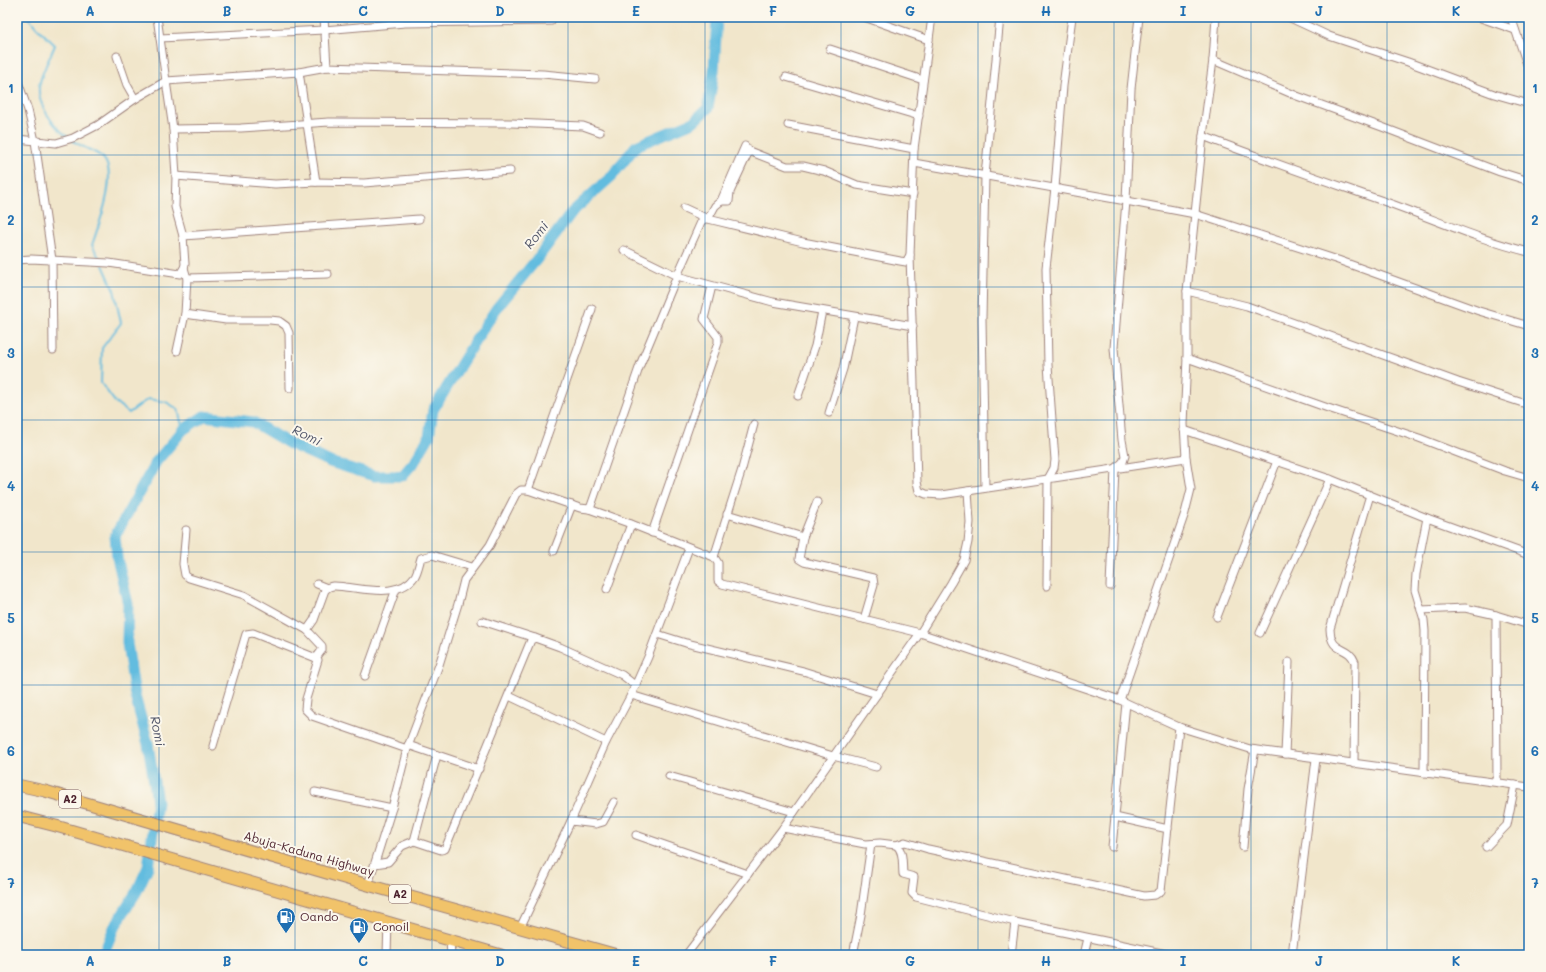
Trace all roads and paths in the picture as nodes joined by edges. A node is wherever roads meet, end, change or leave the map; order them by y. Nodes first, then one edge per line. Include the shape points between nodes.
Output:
1 (157, 17) edge
2 (324, 17) edge
3 (864, 17) edge
4 (932, 17) edge
5 (1000, 17) edge
6 (1072, 17) edge
7 (1139, 17) edge
8 (1216, 17) edge
9 (1288, 17) edge
10 (1478, 17) edge
11 (1511, 17) edge
12 (551, 21) dead end
13 (324, 30) junction
14 (1515, 30) junction
15 (160, 38) junction
16 (928, 40) junction
17 (830, 49) dead end
18 (117, 56) dead end
19 (1213, 60) junction
20 (327, 68) junction
21 (1529, 70) edge
22 (299, 72) junction
23 (786, 77) dead end
24 (17, 79) edge
25 (595, 79) dead end
26 (923, 80) junction
27 (166, 81) junction
28 (135, 99) junction
29 (1529, 104) edge
30 (918, 116) junction
31 (307, 124) junction
32 (788, 125) dead end
33 (173, 129) junction
34 (600, 132) dead end
35 (1203, 136) junction
36 (17, 139) edge
37 (35, 141) junction
38 (914, 149) junction
39 (914, 164) junction
40 (510, 171) dead end
41 (176, 176) junction
42 (985, 176) junction
43 (1529, 181) edge
44 (316, 182) junction
45 (1055, 188) junction
46 (913, 194) junction
47 (1126, 201) junction
48 (684, 208) dead end
49 (1195, 214) junction
50 (419, 219) dead end
51 (708, 219) junction
52 (182, 236) junction
53 (624, 250) dead end
54 (1529, 252) edge
55 (910, 255) junction
56 (17, 260) edge
57 (52, 260) junction
58 (184, 268) junction
59 (328, 274) dead end
60 (677, 276) junction
61 (187, 278) junction
62 (712, 286) junction
63 (1187, 291) junction
64 (592, 309) dead end
65 (822, 311) junction
66 (185, 314) junction
67 (854, 317) junction
68 (913, 326) junction
69 (1529, 326) edge
70 (53, 350) dead end
71 (177, 351) dead end
72 (1187, 358) junction
73 (290, 388) dead end
74 (798, 396) dead end
75 (1529, 404) edge
76 (829, 413) dead end
77 (754, 424) dead end
78 (1184, 430) junction
79 (1186, 458) junction
80 (1277, 461) junction
81 (1115, 469) junction
82 (1529, 478) edge
83 (1048, 479) junction
84 (1330, 479) junction
85 (985, 488) junction
86 (528, 490) junction
87 (968, 491) junction
88 (1370, 495) junction
89 (817, 502) dead end
90 (572, 505) junction
91 (591, 509) junction
92 (728, 514) junction
93 (1427, 518) junction
94 (631, 524) junction
95 (186, 530) dead end
96 (652, 533) junction
97 (803, 537) junction
98 (689, 548) junction
99 (554, 551) dead end
100 (1529, 555) edge
101 (714, 557) junction
102 (472, 567) junction
103 (317, 584) dead end
104 (1047, 586) dead end
105 (1110, 586) dead end
106 (327, 588) junction
107 (396, 589) junction
108 (607, 589) dead end
109 (1421, 610) junction
110 (1496, 615) junction
111 (1217, 617) dead end
112 (864, 619) junction
113 (482, 621) dead end
114 (1529, 625) edge
115 (307, 630) junction
116 (920, 633) junction
117 (1260, 633) dead end
118 (657, 634) junction
119 (535, 638) junction
120 (316, 658) junction
121 (1289, 662) dead end
122 (364, 676) dead end
123 (636, 686) junction
124 (877, 694) junction
125 (632, 695) junction
126 (509, 696) junction
127 (1123, 701) junction
128 (1180, 727) junction
129 (606, 742) junction
130 (212, 746) dead end
131 (408, 747) junction
132 (1255, 750) junction
133 (1285, 754) junction
134 (437, 755) junction
135 (834, 756) junction
136 (1316, 759) junction
137 (1354, 764) junction
138 (876, 767) dead end
139 (479, 769) junction
140 (1424, 773) junction
141 (669, 776) dead end
142 (1497, 782) junction
143 (17, 785) edge
144 (1515, 785) junction
145 (1529, 787) edge
146 (315, 792) dead end
147 (614, 802) dead end
148 (392, 808) junction
149 (794, 812) junction
150 (17, 816) edge
151 (1115, 817) junction
152 (571, 821) junction
153 (783, 828) junction
154 (1168, 829) junction
155 (636, 835) dead end
156 (414, 841) junction
157 (871, 844) junction
158 (896, 845) junction
159 (1112, 847) dead end
160 (1243, 847) dead end
161 (1486, 847) dead end
162 (375, 864) junction
163 (748, 874) junction
164 (368, 885) junction
165 (388, 922) junction
166 (1015, 922) junction
167 (520, 928) junction
168 (1088, 938) junction
169 (450, 941) junction
170 (387, 955) edge
171 (451, 955) edge
172 (501, 955) edge
173 (617, 955) edge
174 (686, 955) edge
175 (853, 955) edge
176 (1010, 955) edge
177 (1084, 955) edge
178 (1171, 955) edge
179 (1292, 955) edge

1 - 15 street
2 - 13 street
3 - 16 street
4 - 16 street
5 - 42 street
6 - 45 street
7 - 47 street
8 - 19 street
9 - 29 street via 1329,36
10 - 14 street
11 - 14 street
12 - 13 street via 405,23
13 - 15 street
13 - 20 street
14 - 21 street
15 - 27 street
16 - 26 street
17 - 26 street
18 - 28 street
19 - 35 street
19 - 43 street via 1297,96
20 - 22 street
20 - 25 street via 543,74
22 - 27 street
22 - 31 street
23 - 30 street
24 - 37 street
26 - 30 street
27 - 28 street
27 - 33 street
28 - 37 street via 98,125 73,138 56,143
30 - 38 street
31 - 33 street
31 - 34 street via 512,123 583,126
31 - 44 street
32 - 38 street
33 - 41 street
35 - 49 street
35 - 54 street via 1500,245
36 - 37 street
37 - 57 street
38 - 39 street
39 - 42 street
39 - 46 street
40 - 44 street via 364,183
41 - 44 street via 275,184
41 - 52 street via 175,207
42 - 45 street
42 - 85 street via 982,319
45 - 47 street
45 - 83 street via 1046,268 1048,365 1055,460
46 - 51 street via 857,185 824,171 803,166 787,166 749,151 730,192 730,201 721,200
46 - 55 street
47 - 49 street
47 - 81 street via 1114,348 1125,456 1123,462
48 - 51 street
49 - 63 street
49 - 69 street
50 - 52 street
51 - 55 street via 803,242 900,261 906,262
51 - 60 street via 701,222
52 - 58 street
53 - 60 street
55 - 68 street
56 - 57 street
57 - 58 street via 109,263 180,274
57 - 70 street
58 - 61 street
59 - 61 street
60 - 62 street
60 - 91 street via 640,365
61 - 66 street
62 - 65 street via 773,302
62 - 96 street via 704,319 718,337 718,343
63 - 72 street
63 - 75 street via 1247,306 1458,382
64 - 86 street
65 - 67 street
65 - 74 street via 815,346
66 - 71 street
66 - 73 street via 226,320 279,321 286,326 289,333
67 - 68 street
67 - 76 street via 843,369
68 - 87 street via 919,491 941,495
72 - 78 street
72 - 82 street
77 - 92 street
78 - 79 street
78 - 80 street
79 - 81 street
79 - 127 street via 1190,490 1186,513
80 - 84 street
80 - 111 street
81 - 83 street
81 - 105 street
83 - 85 street
83 - 104 street
84 - 88 street
84 - 117 street
85 - 87 street
86 - 90 street
86 - 102 street via 521,490 516,494 490,545
87 - 116 street via 970,522 964,560
88 - 93 street
88 - 137 street via 1330,629 1334,644 1349,653 1355,662
89 - 97 street
90 - 91 street
90 - 99 street
91 - 94 street
92 - 97 street
92 - 101 street
93 - 100 street
93 - 109 street via 1416,574 1415,590
94 - 96 street
94 - 108 street
95 - 115 street via 183,564 188,578 244,595
96 - 98 street
97 - 112 street via 799,559 801,561 873,578 874,585
98 - 101 street
98 - 118 street
101 - 112 street via 718,563 718,581 722,584
102 - 107 street via 432,555 426,556 421,558 416,574 410,582
102 - 131 street via 464,580 439,664
103 - 106 street
106 - 107 street via 333,585 385,591
106 - 115 street via 314,620
107 - 122 street
109 - 110 street via 1465,608
109 - 140 street via 1425,631
110 - 114 street
110 - 142 street
112 - 116 street
113 - 119 street
115 - 120 street via 322,646
116 - 124 street
116 - 127 street
118 - 123 street
118 - 124 street via 803,671
119 - 123 street via 622,675
119 - 126 street via 531,640
120 - 130 street via 253,633 246,634
120 - 131 street via 318,660 306,699 307,713
121 - 133 street
123 - 125 street
124 - 135 street
125 - 129 street
125 - 135 street
126 - 129 street
126 - 139 street
127 - 128 street
127 - 151 street
128 - 132 street
128 - 154 street
129 - 152 street
131 - 134 street
131 - 148 street
132 - 133 street
132 - 160 street via 1248,789
133 - 136 street
134 - 139 street
134 - 156 street
135 - 138 street
135 - 149 street
136 - 137 street
136 - 179 street
137 - 140 street
139 - 156 street via 445,849
140 - 142 street
141 - 149 street
142 - 144 street
143 - 164 highway, Abuja-Kaduna Highway / A2
144 - 145 street
144 - 161 street via 1507,825
146 - 148 street
147 - 152 street via 603,822 596,824
148 - 162 street
149 - 153 street
150 - 165 highway, A2
151 - 154 street
151 - 159 street
152 - 167 street
153 - 157 street
153 - 163 street
154 - 158 street via 1161,891 1144,896 928,849 911,843
155 - 163 street
156 - 162 street via 402,846 388,862
157 - 158 street
157 - 175 street
158 - 166 street via 900,848 903,874 914,877 912,893 916,897
162 - 164 street
163 - 174 street
164 - 167 highway, Abuja-Kaduna Highway / A2
165 - 169 highway, A2
165 - 170 street
166 - 168 street
166 - 176 street
167 - 173 highway, Abuja-Kaduna Highway / A2
168 - 177 street
168 - 178 street
169 - 171 street
169 - 172 highway, A2

